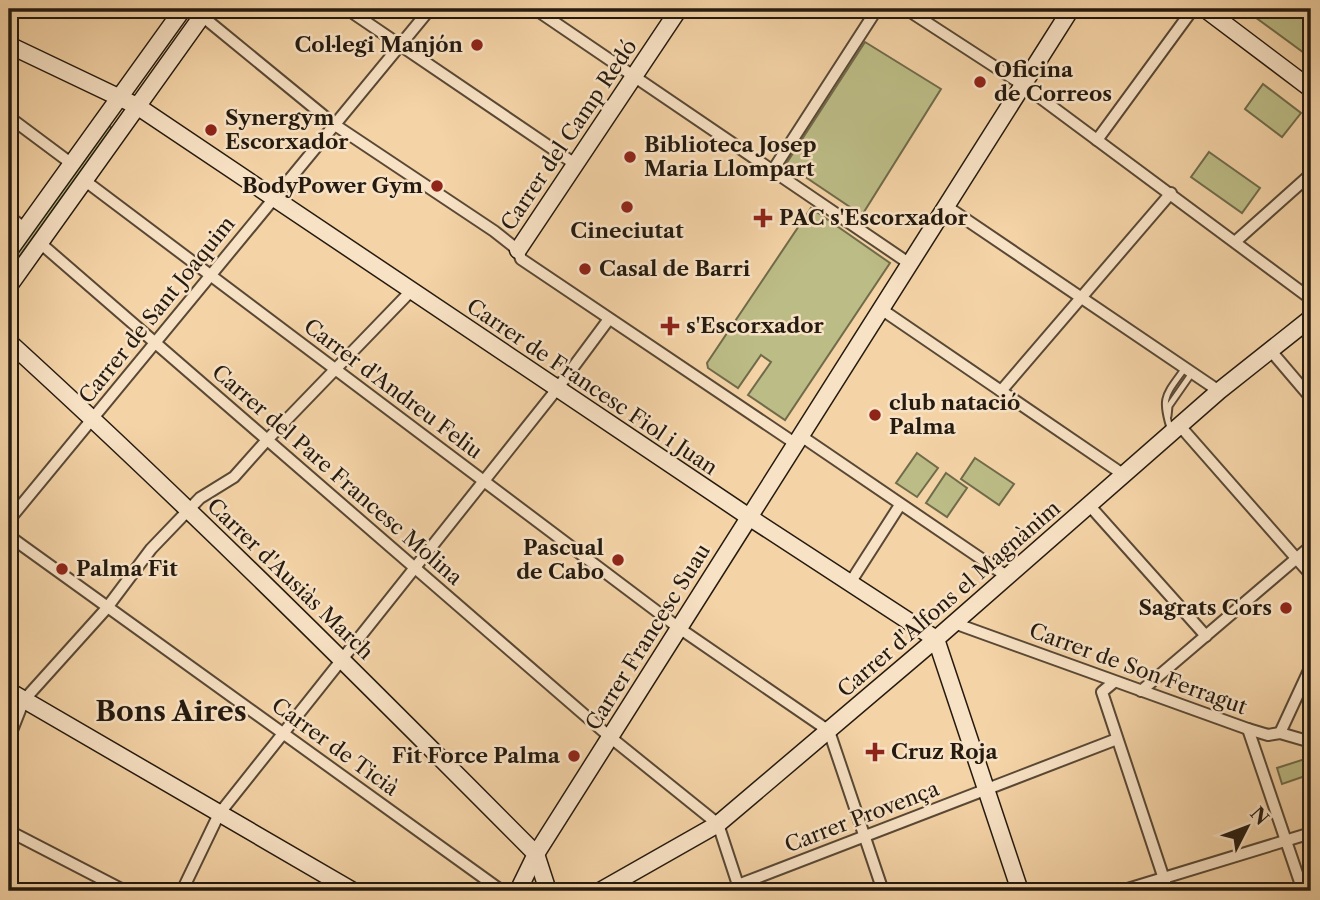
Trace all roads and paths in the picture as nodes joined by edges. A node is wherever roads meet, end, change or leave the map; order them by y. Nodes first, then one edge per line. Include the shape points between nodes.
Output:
1 (183, 9) edge
2 (347, 9) edge
3 (430, 9) edge
4 (535, 9) edge
5 (679, 9) edge
6 (877, 9) edge
7 (906, 9) edge
8 (1071, 9) edge
9 (1193, 9) edge
10 (204, 12) edge
11 (1215, 12) edge
12 (401, 44) junction
13 (9, 45) edge
14 (634, 76) junction
15 (1023, 85) junction
16 (1311, 89) edge
17 (120, 96) junction
18 (137, 106) junction
19 (9, 117) edge
20 (335, 125) junction
21 (1097, 140) junction
22 (72, 164) junction
23 (575, 164) junction
24 (773, 170) junction
25 (1311, 174) edge
26 (83, 180) junction
27 (1171, 193) junction
28 (274, 198) junction
29 (946, 206) junction
30 (9, 217) edge
31 (25, 228) junction
32 (1236, 241) junction
33 (40, 242) junction
34 (518, 250) junction
35 (9, 251) edge
36 (910, 264) junction
37 (210, 275) junction
38 (9, 286) edge
39 (411, 291) junction
40 (1080, 297) junction
41 (1311, 299) edge
42 (881, 310) junction
43 (1311, 318) edge
44 (610, 319) junction
45 (9, 342) edge
46 (155, 343) junction
47 (1270, 351) junction
48 (335, 369) junction
49 (1189, 371) junction
50 (557, 388) junction
51 (1001, 391) junction
52 (1219, 391) junction
53 (1311, 398) edge
54 (93, 419) junction
55 (1173, 426) junction
56 (267, 440) junction
57 (798, 440) junction
58 (1124, 475) junction
59 (482, 480) junction
60 (900, 505) junction
61 (1089, 505) junction
62 (189, 509) junction
63 (749, 517) junction
64 (9, 520) edge
65 (9, 536) edge
66 (1311, 546) edge
67 (1298, 558) junction
68 (414, 567) junction
69 (1311, 575) edge
70 (1008, 577) junction
71 (850, 583) junction
72 (108, 607) junction
73 (954, 623) junction
74 (679, 628) junction
75 (1206, 636) junction
76 (936, 639) junction
77 (342, 658) junction
78 (1311, 666) edge
79 (1114, 682) junction
80 (9, 691) edge
81 (1141, 691) junction
82 (23, 700) junction
83 (1248, 729) junction
84 (829, 731) junction
85 (283, 733) junction
86 (1280, 733) junction
87 (610, 737) junction
88 (9, 738) edge
89 (1117, 739) junction
90 (1311, 742) edge
91 (986, 789) junction
92 (219, 814) junction
93 (718, 824) junction
94 (9, 831) edge
95 (1311, 833) edge
96 (865, 836) junction
97 (1285, 841) junction
98 (536, 853) junction
99 (1164, 878) junction
100 (739, 888) edge
101 (125, 891) edge
102 (182, 891) edge
103 (353, 891) edge
104 (502, 891) edge
105 (518, 891) edge
106 (548, 891) edge
107 (600, 891) edge
108 (883, 891) edge
109 (1020, 891) edge
110 (1121, 891) edge
111 (1168, 891) edge
112 (1303, 891) edge

1 - 17 street
2 - 12 street
3 - 12 street, Carrer de Sant Joaquim
4 - 14 street
5 - 14 street, Carrer del Camp Redó
6 - 24 street
7 - 15 street
8 - 15 street, Carrer Francesc Suau
9 - 21 street
10 - 18 street
10 - 20 street
11 - 16 street
12 - 20 street, Carrer de Sant Joaquim
12 - 23 street
13 - 17 street, Carrer de Francesc Fiol i Juan
14 - 23 street, Carrer del Camp Redó
14 - 24 street
15 - 21 street
15 - 29 street, Carrer Francesc Suau
17 - 18 street, Carrer de Francesc Fiol i Juan
17 - 22 street
18 - 26 street
18 - 28 street, Carrer de Francesc Fiol i Juan
19 - 22 street
20 - 28 street, Carrer de Sant Joaquim
20 - 34 street
21 - 27 street
22 - 31 street
23 - 34 street, Carrer del Camp Redó
24 - 36 street
25 - 32 street
26 - 33 street
26 - 37 street, Carrer d'Andreu Feliu
27 - 32 street
27 - 40 street
28 - 37 street, Carrer de Sant Joaquim
28 - 39 street, Carrer de Francesc Fiol i Juan
29 - 36 street, Carrer Francesc Suau
29 - 40 street
30 - 31 street
31 - 35 street
32 - 41 street
33 - 38 street
33 - 46 street, Carrer del Pare Francesc Molina
34 - 44 street via 521,259
36 - 42 street, Carrer Francesc Suau
37 - 46 street, Carrer de Sant Joaquim
37 - 48 street, Carrer d'Andreu Feliu
39 - 48 street
39 - 50 street, Carrer de Francesc Fiol i Juan
40 - 49 street
40 - 51 street
42 - 51 street
42 - 57 street, Carrer Francesc Suau
43 - 47 street, Carrer d'Alfons el Magnànim
44 - 50 street
44 - 57 street
45 - 54 street, Carrer d'Ausiàs March
46 - 54 street, Carrer de Sant Joaquim
46 - 56 street, Carrer del Pare Francesc Molina
47 - 52 street, Carrer d'Alfons el Magnànim
47 - 53 street
48 - 56 street
48 - 59 street, Carrer d'Andreu Feliu
49 - 52 street
49 - 55 lane via 1164,398
50 - 59 street
50 - 63 street, Carrer de Francesc Fiol i Juan
51 - 58 street
52 - 55 street, Carrer d'Alfons el Magnànim
54 - 62 street, Carrer d'Ausiàs March
54 - 64 street, Carrer de Sant Joaquim
55 - 58 street, Carrer d'Alfons el Magnànim
55 - 67 street
56 - 62 street via 234,477
56 - 68 street, Carrer del Pare Francesc Molina
57 - 60 street
57 - 63 street, Carrer Francesc Suau
58 - 61 street, Carrer d'Alfons el Magnànim
59 - 68 street
59 - 74 street, Carrer d'Andreu Feliu
60 - 70 street
60 - 71 street
61 - 70 street, Carrer d'Alfons el Magnànim
61 - 75 street
62 - 72 street via 151,549
62 - 77 street, Carrer d'Ausiàs March
63 - 71 street, Carrer de Francesc Fiol i Juan
63 - 74 street, Carrer Francesc Suau
65 - 72 street, Carrer de Ticià
66 - 67 street
67 - 69 street
67 - 75 street
68 - 77 street
68 - 87 street, Carrer del Pare Francesc Molina
70 - 73 street, Carrer d'Alfons el Magnànim
71 - 76 street, Carrer de Francesc Fiol i Juan
72 - 82 street
72 - 85 street, Carrer de Ticià
73 - 76 street, Carrer d'Alfons el Magnànim
73 - 79 street, Carrer de Son Ferragut
74 - 84 street, Carrer d'Andreu Feliu
74 - 87 street, Carrer Francesc Suau
75 - 81 street
76 - 84 street, Carrer d'Alfons el Magnànim
76 - 91 street
77 - 85 street
77 - 98 street, Carrer d'Ausiàs March
78 - 86 street
79 - 81 street, Carrer de Son Ferragut
79 - 89 street via 1102,692
80 - 82 street
81 - 83 street, Carrer de Son Ferragut
82 - 88 street
82 - 92 street
83 - 86 street, Carrer de Son Ferragut
83 - 97 street
84 - 93 street, Carrer d'Alfons el Magnànim
84 - 96 street
85 - 92 street
85 - 104 street, Carrer de Ticià
86 - 90 street, Carrer de Son Ferragut
87 - 93 street, Carrer del Pare Francesc Molina
87 - 98 street, Carrer Francesc Suau
89 - 91 street, Carrer Provença
89 - 99 street
91 - 96 street, Carrer Provença
91 - 109 street
92 - 102 street
92 - 103 street
93 - 100 street
93 - 107 street, Carrer d'Alfons el Magnànim
94 - 101 street
95 - 97 street
96 - 100 street, Carrer Provença
96 - 108 street
97 - 99 street
97 - 112 street
98 - 105 street, Carrer Francesc Suau
98 - 106 street
99 - 110 street
99 - 111 street

